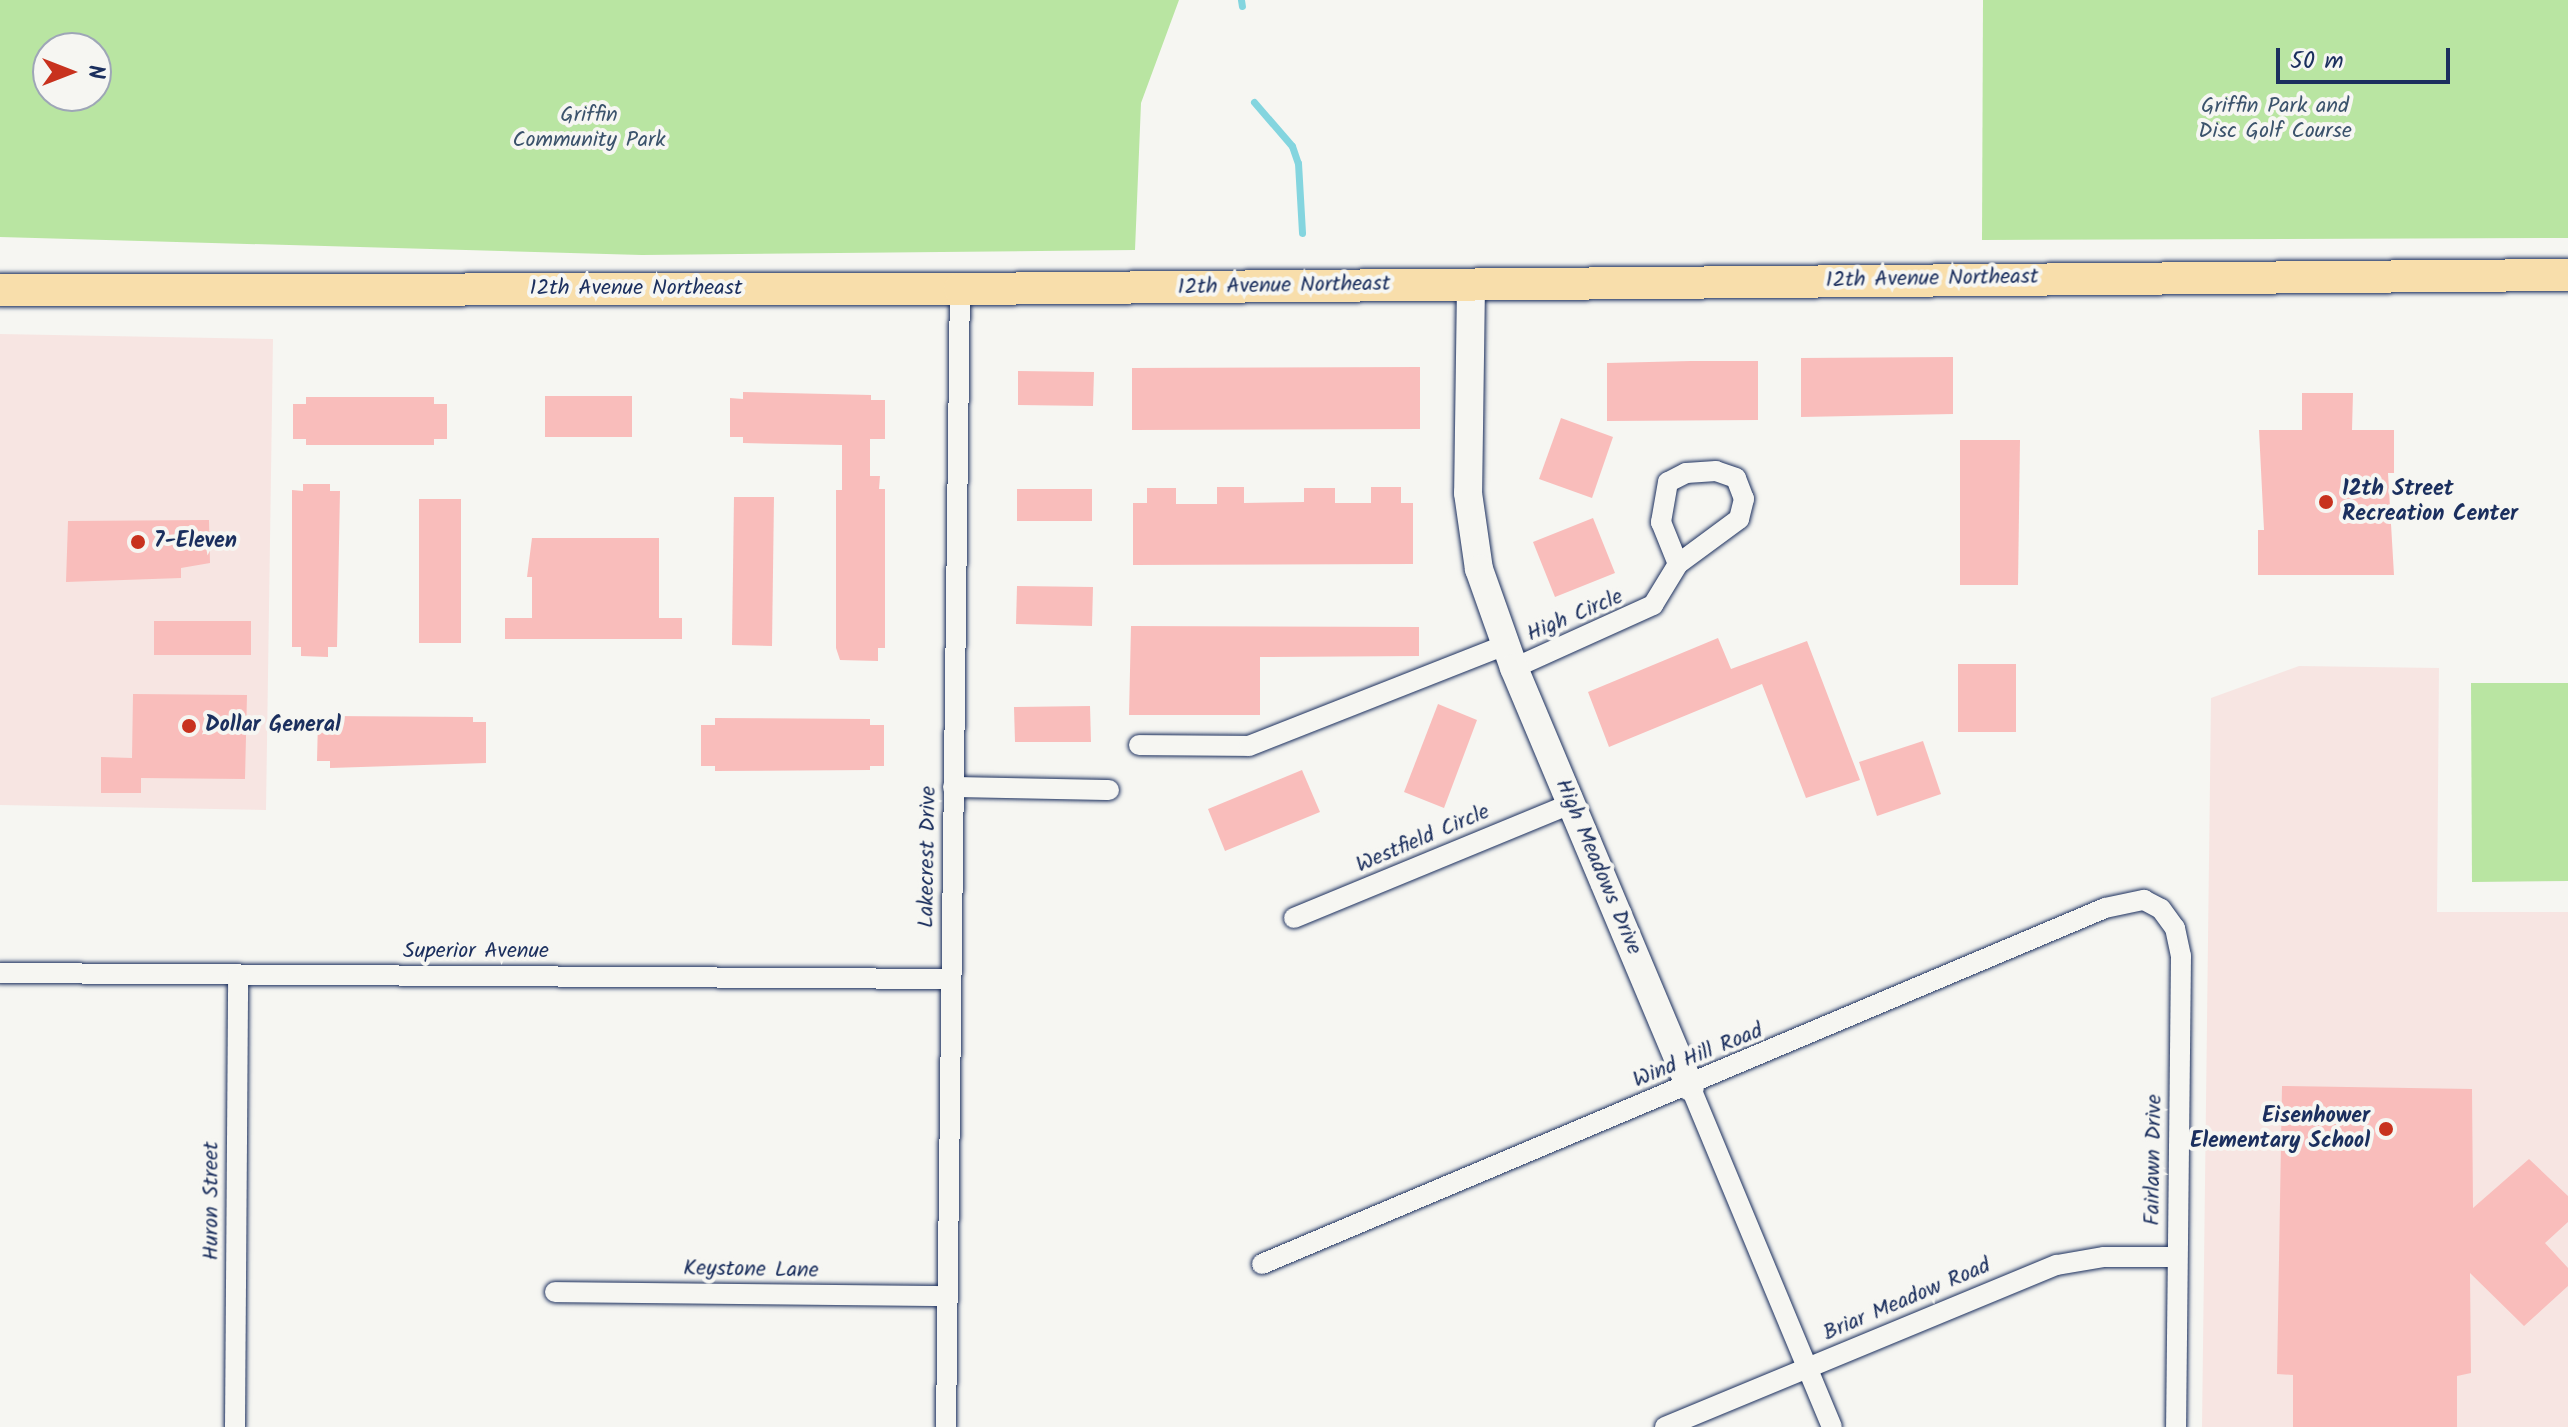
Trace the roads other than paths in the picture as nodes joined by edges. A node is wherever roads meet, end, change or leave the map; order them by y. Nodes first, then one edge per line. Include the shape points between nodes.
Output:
1 (2568, 275) edge
2 (1471, 285) junction
3 (960, 289) junction
4 (0, 290) edge
5 (1678, 564) junction
6 (1510, 656) junction
7 (1139, 745) dead end
8 (953, 787) junction
9 (1109, 790) dead end
10 (1571, 804) junction
11 (2153, 903) joint
12 (1294, 918) dead end
13 (0, 973) edge
14 (238, 975) junction
15 (951, 979) junction
16 (1690, 1086) junction
17 (2177, 1257) junction
18 (1262, 1264) dead end
19 (555, 1292) dead end
20 (947, 1296) junction
21 (1809, 1368) junction
22 (235, 1427) edge
23 (946, 1427) edge
24 (1665, 1427) edge
25 (1832, 1427) edge
26 (2176, 1427) edge

1 - 2 main road, 12th Avenue Northeast
2 - 3 main road, 12th Avenue Northeast
2 - 6 street, High Meadows Drive via 1468,493 1479,569
3 - 4 main road, 12th Avenue Northeast
3 - 8 street, Lakecrest Drive
5 - 5 street, High Circle via 1739,519 1744,499 1736,478 1716,471 1686,473 1668,482 1661,522
5 - 6 street, High Circle via 1665,592 1641,614
6 - 7 street, High Circle via 1249,746
6 - 10 street, High Meadows Drive
8 - 9 street
8 - 15 street, Lakecrest Drive
10 - 12 street, Westfield Circle
10 - 16 street, High Meadows Drive
11 - 16 street, Wind Hill Road via 2132,900 2105,908
11 - 17 street, Fairlawn Drive via 2175,928 2181,956
13 - 14 street, Superior Avenue
14 - 15 street, Superior Avenue
14 - 22 street, Huron Street
15 - 20 street, Lakecrest Drive
16 - 18 street, Wind Hill Road
16 - 21 street, High Meadows Drive
17 - 21 street, Briar Meadow Road via 2104,1257 2057,1265
17 - 26 street, Fairlawn Drive
19 - 20 street, Keystone Lane
20 - 23 street, Lakecrest Drive
21 - 24 street, Briar Meadow Road
21 - 25 street, High Meadows Drive

